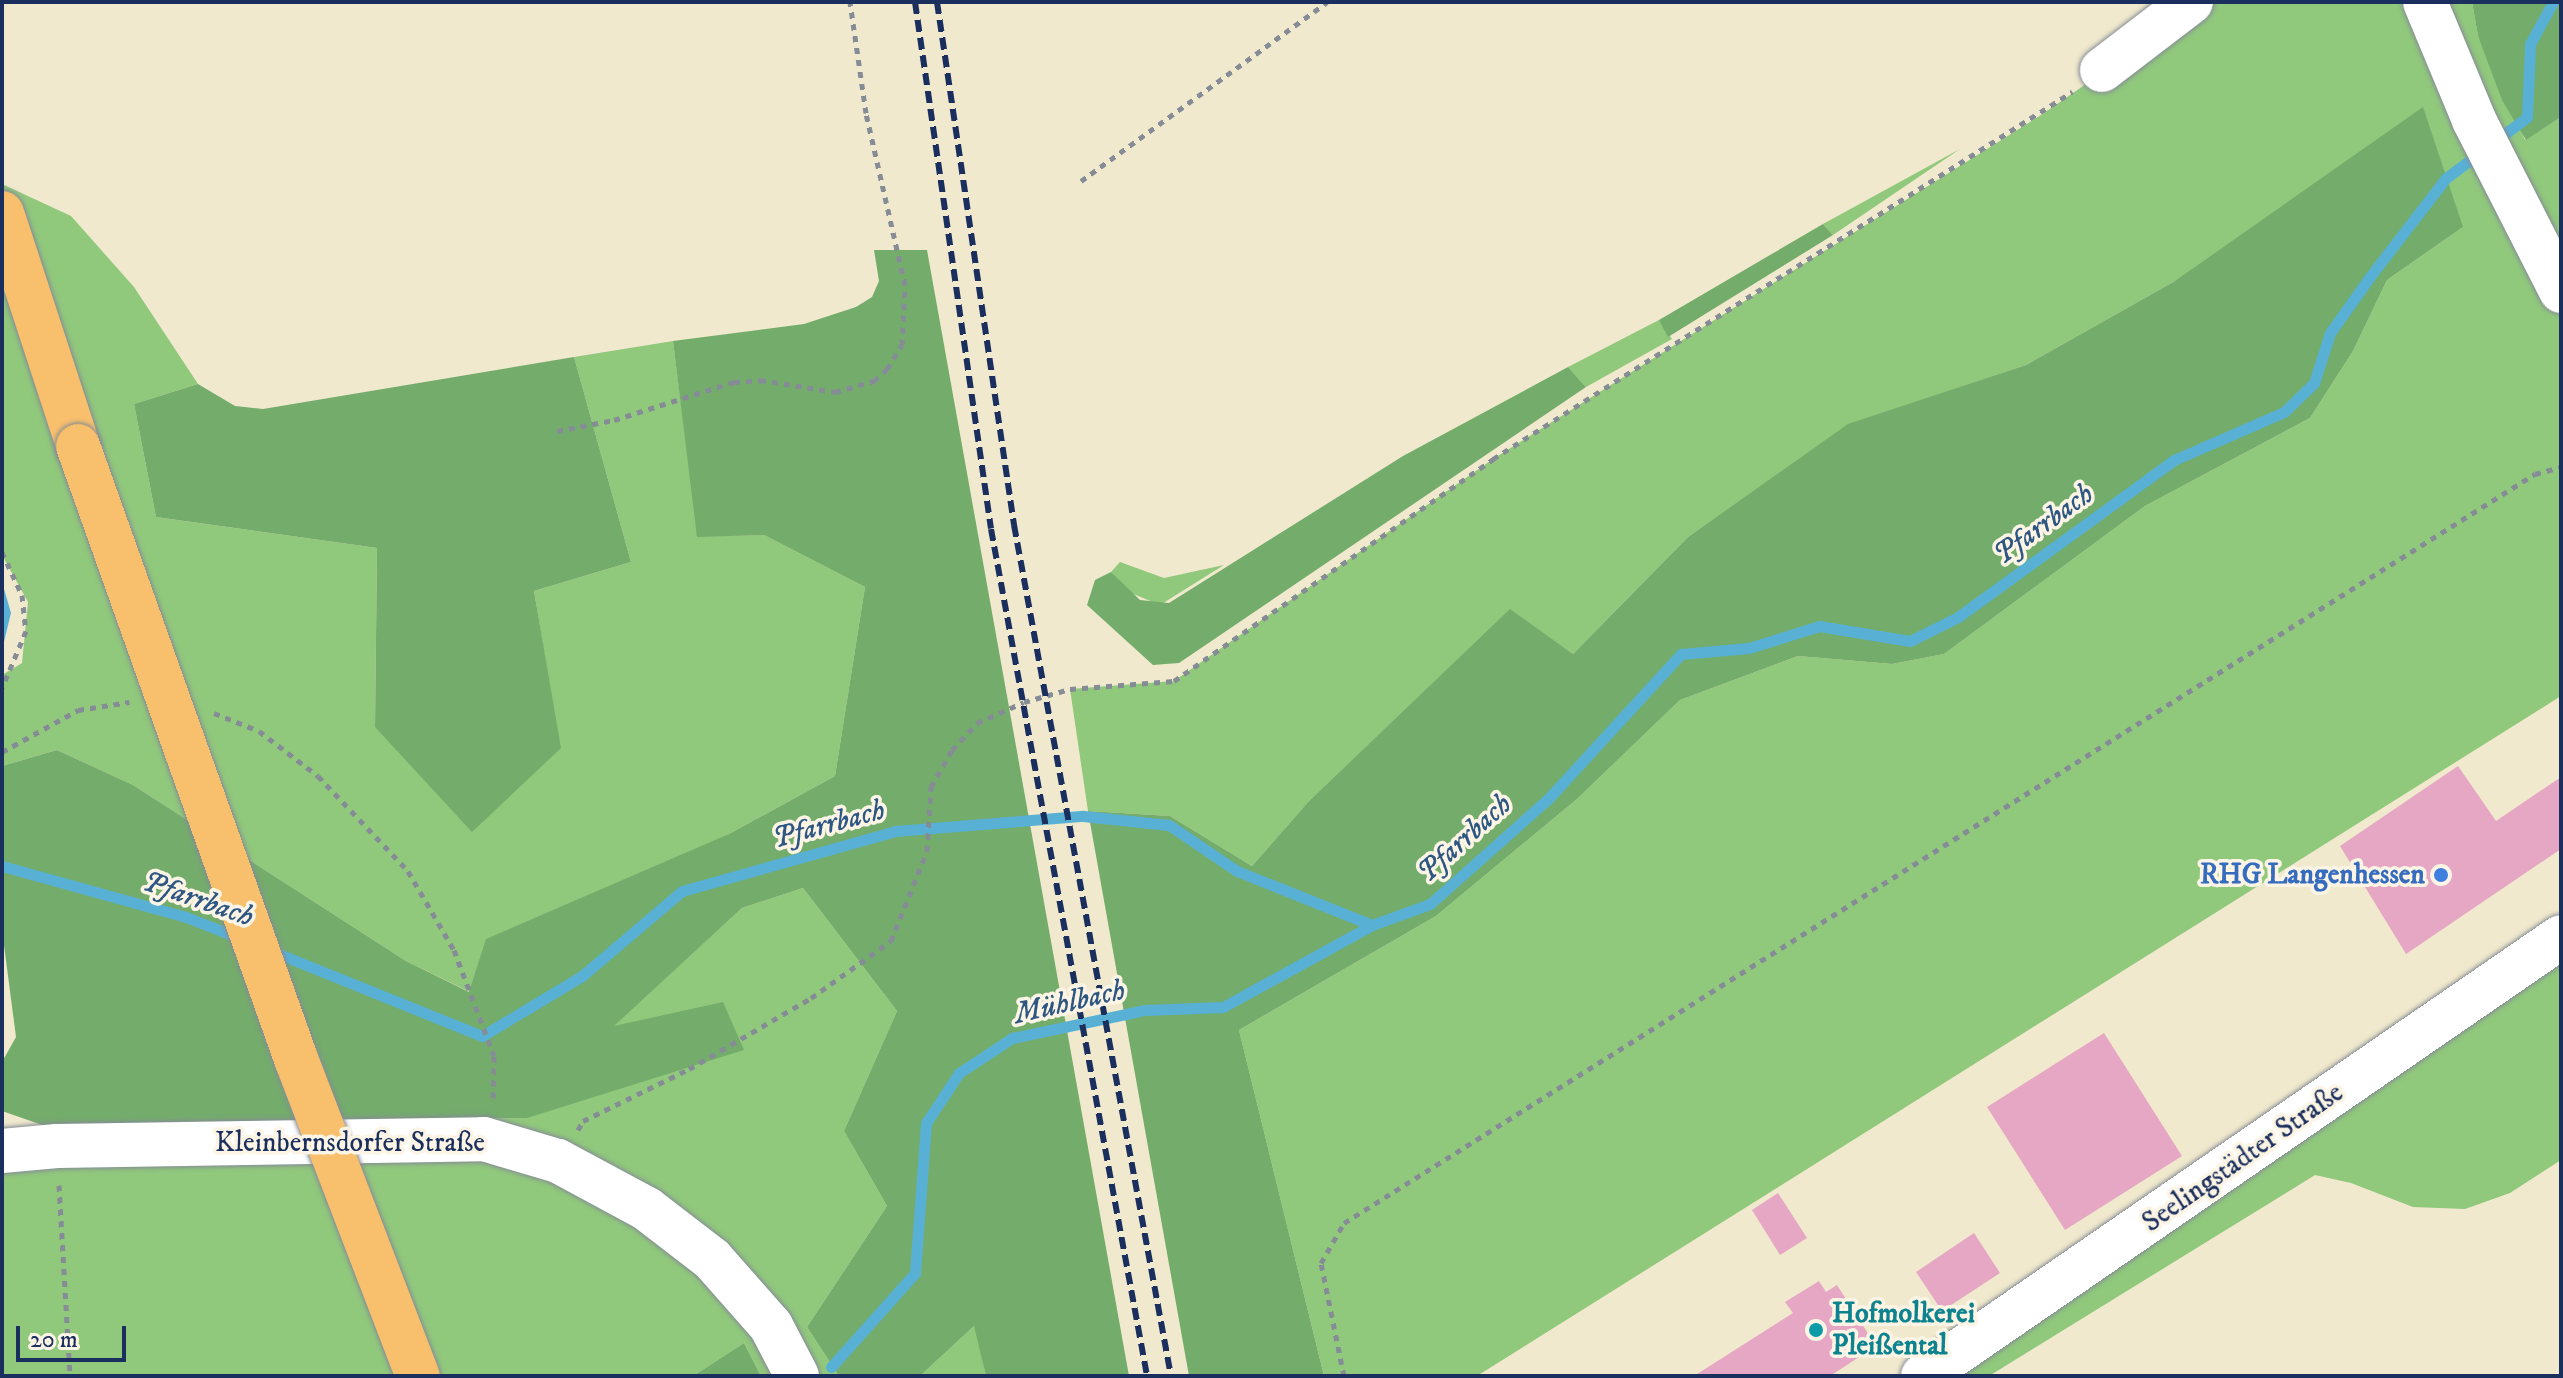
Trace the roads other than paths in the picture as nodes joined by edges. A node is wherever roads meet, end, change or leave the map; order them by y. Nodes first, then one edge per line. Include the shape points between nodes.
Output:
1 (2191, 2) edge
2 (2425, 2) edge
3 (2102, 70) road end
4 (2, 213) edge
5 (2561, 291) edge
6 (2561, 937) edge
7 (2, 1151) edge
8 (418, 1376) edge
9 (797, 1376) edge
10 (1923, 1376) edge

1 - 3 street
2 - 5 street via 2474,120
4 - 8 main road, bridge via 78,446 296,1059
6 - 10 street, Seelingstädter Straße
7 - 9 street, Kleinbernsdorfer Straße via 484,1139 558,1161 647,1209 712,1259 771,1326

